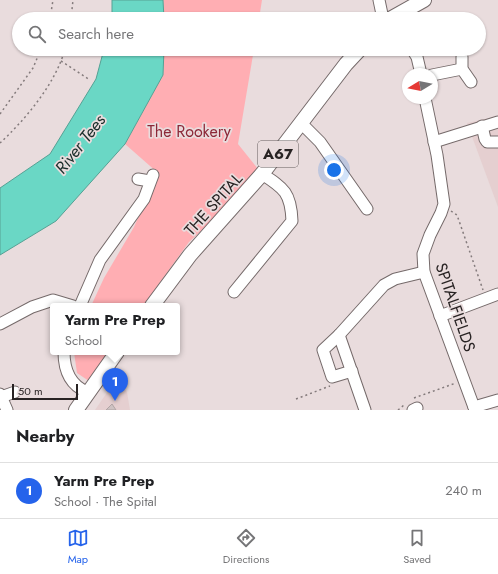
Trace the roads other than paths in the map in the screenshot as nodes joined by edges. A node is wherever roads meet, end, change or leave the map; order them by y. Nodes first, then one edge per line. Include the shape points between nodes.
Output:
1 (379, 0) edge
2 (424, 0) edge
3 (386, 12) edge
4 (403, 12) edge
5 (353, 56) edge
6 (416, 56) edge
7 (419, 68) edge
8 (438, 73) edge
9 (471, 82) dead end
10 (427, 104) edge
11 (498, 122) edge
12 (301, 123) junction
13 (482, 126) junction
14 (434, 142) junction
15 (498, 142) edge
16 (262, 174) junction
17 (138, 179) dead end
18 (367, 209) dead end
19 (424, 272) junction
20 (235, 286) dead end
21 (498, 294) edge
22 (64, 303) edge
23 (81, 303) edge
24 (154, 303) edge
25 (440, 316) junction
26 (0, 324) edge
27 (339, 335) junction
28 (64, 355) edge
29 (115, 355) edge
30 (352, 371) junction
31 (14, 392) dead end
32 (87, 392) junction
33 (1, 395) edge
34 (498, 400) edge
35 (474, 408) edge
36 (7, 410) edge
37 (76, 410) edge
38 (365, 410) edge

1 - 3 street
2 - 4 main road
5 - 12 main road, THE SPITAL / A67
6 - 7 street
8 - 9 street via 462,63
10 - 14 street
11 - 13 street
12 - 16 main road, THE SPITAL / A67
12 - 18 street via 320,142
13 - 14 street
13 - 15 street via 487,142
14 - 19 street, SPITALFIELDS via 443,205 423,254
16 - 20 street via 281,186 290,198 292,221
16 - 24 main road, THE SPITAL / A67 via 190,255
17 - 23 street via 152,178 144,199 100,260
19 - 25 street, SPITALFIELDS
19 - 27 street via 395,279 384,285
21 - 25 street
22 - 26 street via 54,300 32,307
25 - 35 street, SPITALFIELDS
27 - 30 street
27 - 30 street via 323,350 332,377
28 - 32 street via 66,370 77,388
29 - 32 main road
30 - 38 street
31 - 33 street
32 - 37 main road
33 - 36 street
34 - 35 street

